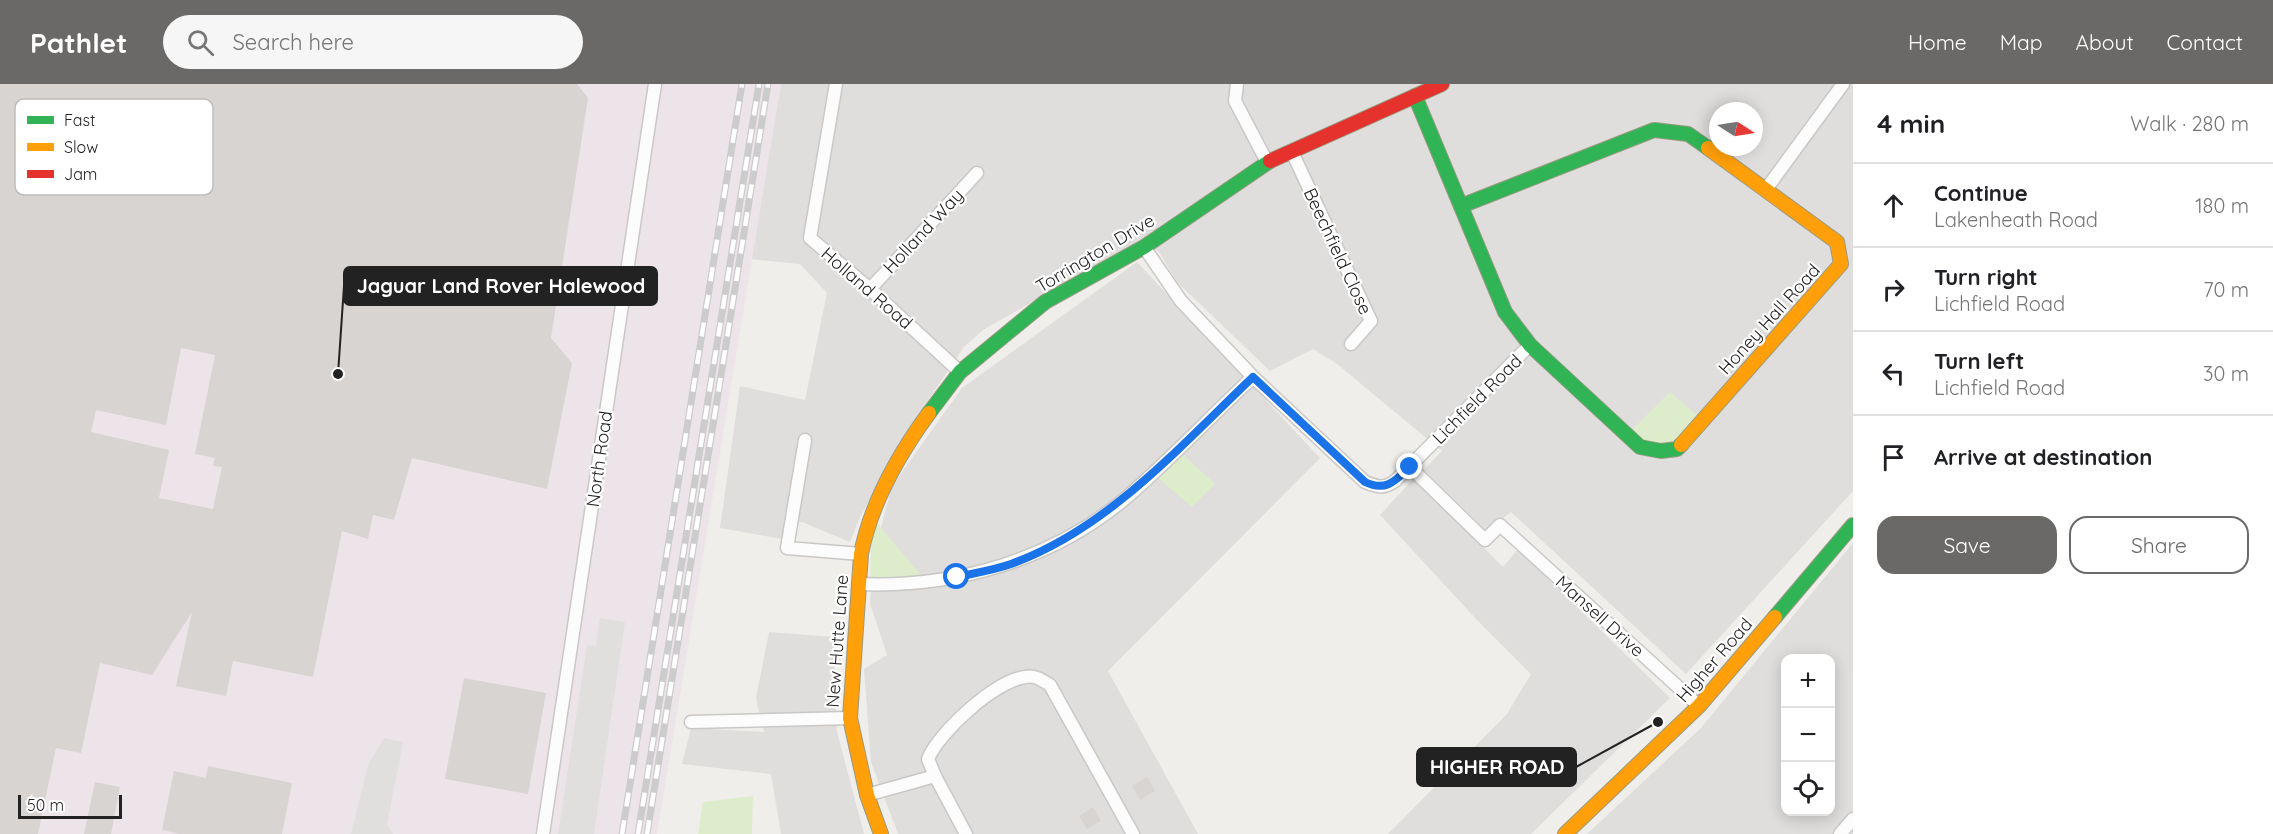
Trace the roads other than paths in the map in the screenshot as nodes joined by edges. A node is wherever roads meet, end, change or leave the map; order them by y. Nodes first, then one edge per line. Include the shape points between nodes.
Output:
1 (655, 84) edge
2 (836, 84) edge
3 (1237, 84) edge
4 (1442, 84) edge
5 (1844, 84) edge
6 (1415, 96) junction
7 (1292, 152) junction
8 (1267, 162) junction
9 (977, 173) dead end
10 (1767, 189) junction
11 (1461, 206) junction
12 (1144, 248) junction
13 (870, 289) junction
14 (1351, 344) dead end
15 (1530, 345) junction
16 (960, 372) junction
17 (1253, 377) junction
18 (806, 440) dead end
19 (1410, 467) junction
20 (1853, 525) edge
21 (861, 554) junction
22 (859, 584) junction
23 (1699, 706) junction
24 (850, 718) junction
25 (691, 722) dead end
26 (935, 776) junction
27 (867, 795) junction
28 (1853, 819) edge
29 (543, 834) edge
30 (880, 834) edge
31 (966, 834) edge
32 (1133, 834) edge
33 (1565, 834) edge
34 (1839, 834) edge

1 - 29 street, North Road
2 - 13 street, Holland Road via 810,238
3 - 8 street via 1235,101
4 - 6 main road, Torrington Drive
5 - 10 street
6 - 7 main road, Torrington Drive
6 - 11 main road, Honey Hall Road
7 - 8 main road, Torrington Drive
7 - 14 street, Beechfield Close via 1371,321
8 - 12 main road, Torrington Drive
9 - 13 street, Holland Way
10 - 11 main road, Honey Hall Road via 1688,134 1654,130
10 - 15 main road, Honey Hall Road via 1837,242 1841,264 1677,449 1640,447
11 - 15 main road, Honey Hall Road via 1505,312
12 - 16 main road, Torrington Drive via 1045,302
12 - 17 street, Lichfield Road via 1181,301
13 - 16 street, Holland Road
15 - 19 street, Lichfield Road
16 - 21 main road, Torrington Drive via 901,451 865,533
17 - 19 street, Lichfield Road via 1365,482 1376,487 1388,486
17 - 22 street via 1126,498 1072,534 1011,564 979,572 901,586
18 - 21 street via 787,549
19 - 23 street, Mansell Drive via 1485,540 1500,525
20 - 23 main road, Higher Road
21 - 22 main road, New Hutte Lane
22 - 24 main road, New Hutte Lane
23 - 33 main road, Higher Road
24 - 25 street
24 - 27 main road, New Hutte Lane
26 - 27 street
26 - 31 street
26 - 32 street via 928,759 934,743 980,700 1023,677 1037,677 1050,685
27 - 30 main road, New Hutte Lane
28 - 34 street

